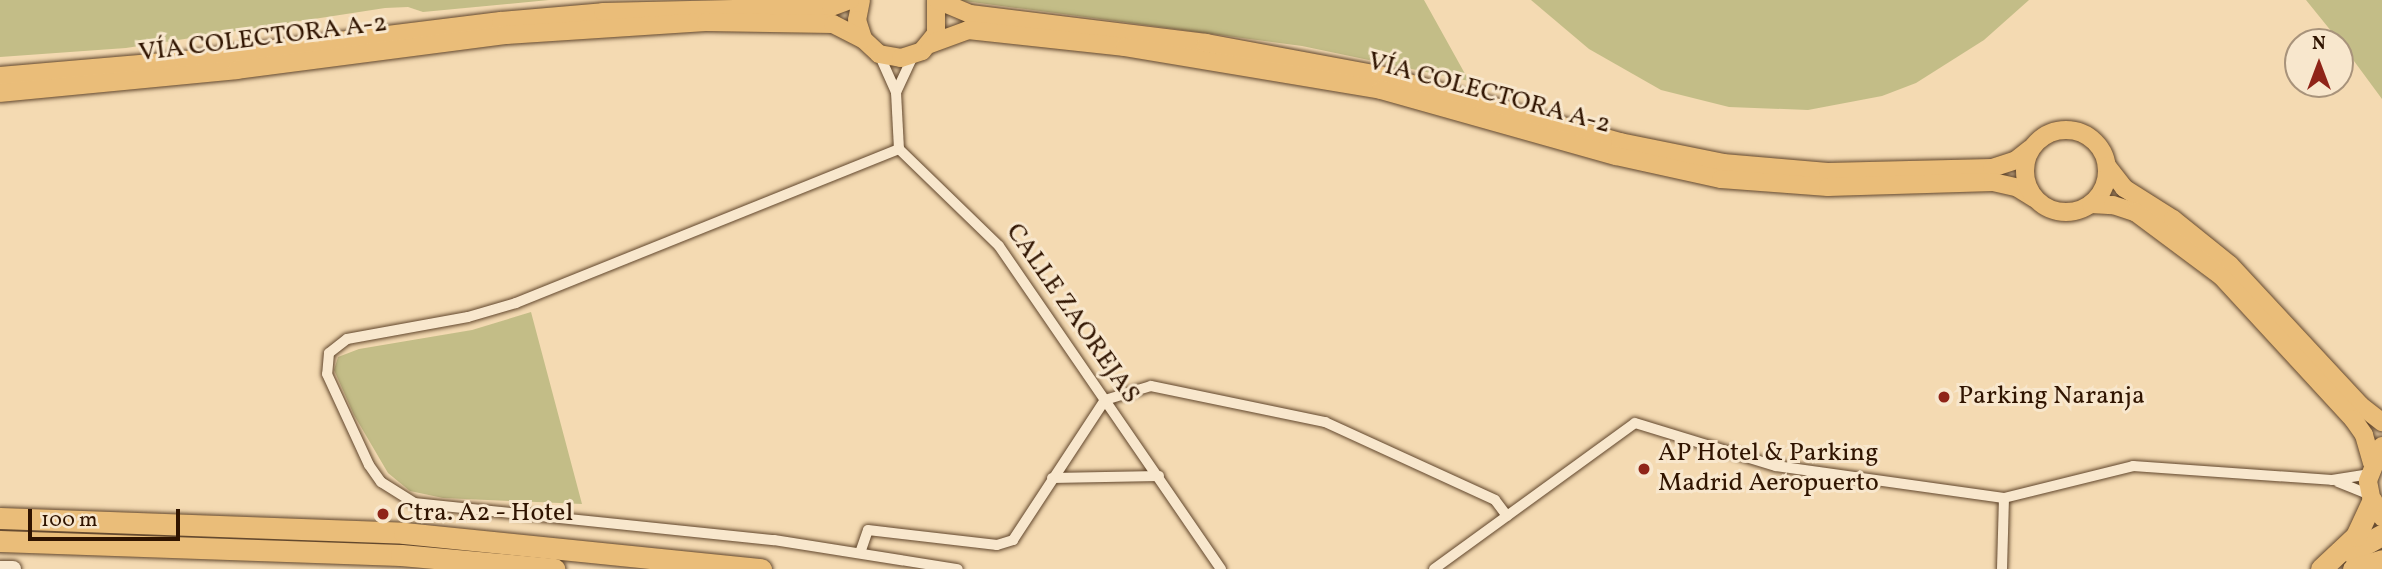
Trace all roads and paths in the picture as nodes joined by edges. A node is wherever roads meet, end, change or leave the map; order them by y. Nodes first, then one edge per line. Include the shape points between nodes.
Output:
1 (850, 0) edge
2 (861, 0) edge
3 (937, 0) edge
4 (863, 39) junction
5 (930, 44) junction
6 (879, 54) junction
7 (913, 56) junction
8 (0, 76) edge
9 (895, 92) junction
10 (0, 93) edge
11 (899, 149) junction
12 (2030, 149) junction
13 (2107, 166) junction
14 (2034, 198) junction
15 (2091, 204) junction
16 (1105, 400) junction
17 (2382, 422) edge
18 (2382, 446) edge
19 (2370, 468) junction
20 (1159, 476) junction
21 (1052, 478) junction
22 (2332, 480) junction
23 (2004, 498) junction
24 (2375, 504) edge
25 (1507, 516) junction
26 (0, 518) edge
27 (2382, 535) edge
28 (0, 541) edge
29 (860, 552) junction
30 (2382, 560) edge
31 (0, 569) edge
32 (13, 569) edge
33 (554, 569) edge
34 (761, 569) edge
35 (958, 569) edge
36 (1221, 569) edge
37 (1434, 569) edge
38 (2002, 569) edge
39 (2321, 569) edge
40 (2336, 569) edge
41 (2353, 569) edge

1 - 8 main road, VÍA COLECTORA A-2 via 831,7 603,12 501,21 186,60
2 - 4 main road via 857,20
3 - 5 main road via 940,22
3 - 12 main road, VÍA COLECTORA A-2 via 970,14 1206,43 1384,76 1620,142 1724,163 1828,172 1992,168 2016,160
4 - 6 main road, VÍA COLECTORA A-2
4 - 10 main road, VÍA COLECTORA A-2 via 833,24 706,22 506,35 237,70
5 - 7 main road, VÍA COLECTORA A-2
5 - 14 main road, VÍA COLECTORA A-2 via 968,30 1138,48 1381,90 1616,156 1721,179 1828,187 1993,182
6 - 7 main road
6 - 9 street
7 - 9 street
9 - 11 street
11 - 16 street, CALLE ZAOREJAS via 999,246
11 - 29 street via 516,303 468,317 347,339 329,353 327,364 338,400 369,466 381,482 414,503
12 - 13 main road via 2049,134 2077,131 2094,141
12 - 14 main road via 2025,178
13 - 15 main road via 2106,183
13 - 17 main road via 2124,188 2222,258 2360,405
14 - 15 main road via 2057,212 2075,212
15 - 19 main road via 2135,212 2221,276 2353,419 2364,435
16 - 20 street, CALLE ZAOREJAS
16 - 21 street
16 - 25 street via 1151,386 1306,416 1354,433 1495,500
18 - 19 main road
19 - 22 street
19 - 24 main road
20 - 21 street
20 - 36 street, CALLE ZAOREJAS
21 - 29 street via 1029,511 1021,535 1013,540 997,545 868,530
22 - 23 street via 2133,466
22 - 24 street
23 - 25 street via 1776,467 1635,423
23 - 38 street
24 - 39 highway via 2356,536
25 - 37 street
26 - 34 highway via 404,533
27 - 40 highway via 2366,540
28 - 33 highway via 401,555
29 - 35 street
30 - 41 highway
31 - 32 street

